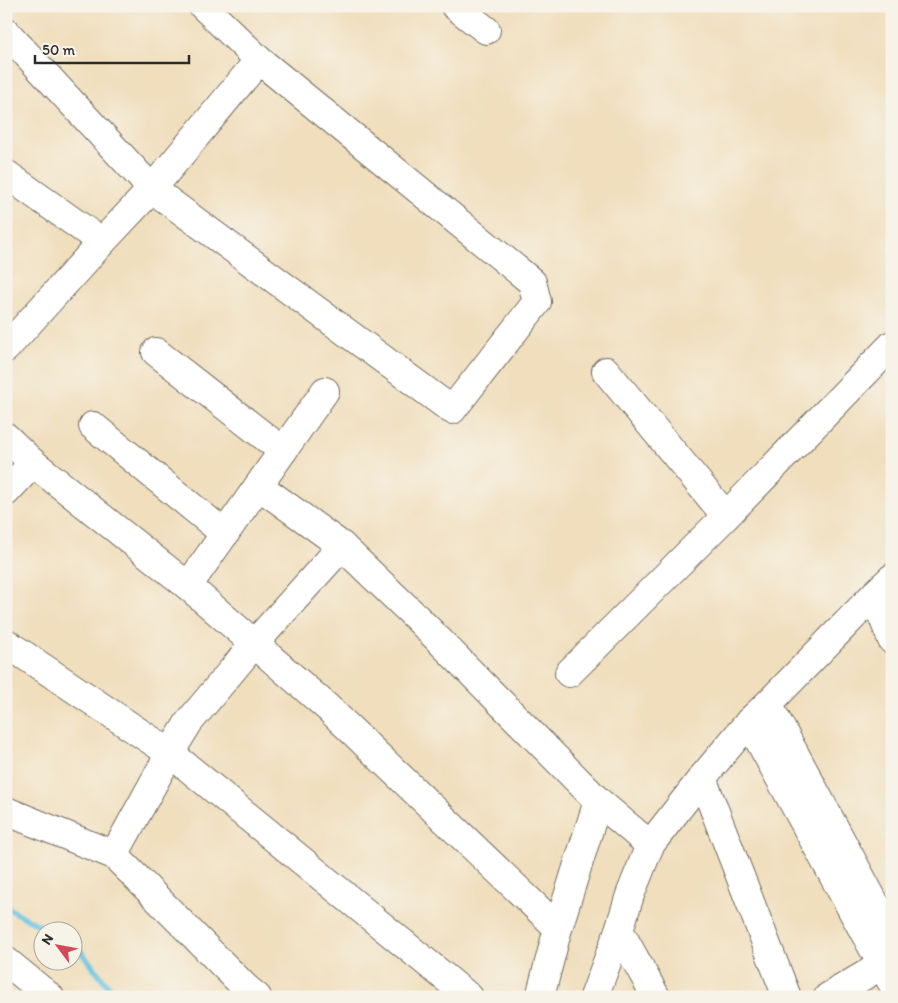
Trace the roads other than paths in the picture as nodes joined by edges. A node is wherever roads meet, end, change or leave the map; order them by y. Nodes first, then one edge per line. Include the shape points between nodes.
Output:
1 (203, 6) edge
2 (455, 6) edge
3 (486, 30) dead end
4 (6, 32) edge
5 (259, 60) junction
6 (6, 175) edge
7 (152, 189) junction
8 (102, 242) junction
9 (892, 345) edge
10 (6, 348) edge
11 (156, 352) dead end
12 (606, 371) dead end
13 (325, 391) dead end
14 (93, 426) dead end
15 (6, 437) edge
16 (283, 451) junction
17 (33, 463) junction
18 (259, 486) junction
19 (6, 492) edge
20 (726, 516) junction
21 (225, 534) junction
22 (342, 546) junction
23 (188, 586) junction
24 (883, 587) edge
25 (892, 640) edge
26 (6, 643) edge
27 (254, 644) junction
28 (569, 673) dead end
29 (768, 704) junction
30 (749, 722) junction
31 (170, 753) junction
32 (702, 778) junction
33 (598, 801) junction
34 (6, 811) edge
35 (650, 845) junction
36 (114, 855) junction
37 (558, 928) junction
38 (619, 930) junction
39 (892, 935) edge
40 (6, 960) edge
41 (888, 969) edge
42 (50, 997) edge
43 (257, 997) edge
44 (469, 997) edge
45 (540, 997) edge
46 (594, 997) edge
47 (656, 997) edge
48 (787, 997) edge
49 (828, 997) edge

1 - 5 street
2 - 3 street
4 - 7 street
5 - 7 street
5 - 7 street via 532,282 537,302 452,410
6 - 8 street
7 - 8 street
8 - 10 street
9 - 20 street
11 - 16 street
12 - 20 street
13 - 16 street
14 - 21 street
15 - 17 street
16 - 18 street
17 - 19 street
17 - 23 street
18 - 21 street
18 - 22 street
20 - 28 street
21 - 23 street
22 - 27 street
22 - 33 street
23 - 27 street
24 - 25 street
24 - 29 street
26 - 31 street
27 - 31 street via 189,722
27 - 37 street via 327,707
29 - 30 street
29 - 39 street
30 - 32 street
30 - 41 street
31 - 36 street
31 - 44 street
32 - 35 street
32 - 48 street
33 - 35 street
33 - 37 street
34 - 36 street
35 - 38 street
36 - 43 street
37 - 45 street
38 - 46 street
38 - 47 street
40 - 42 street
41 - 49 street

